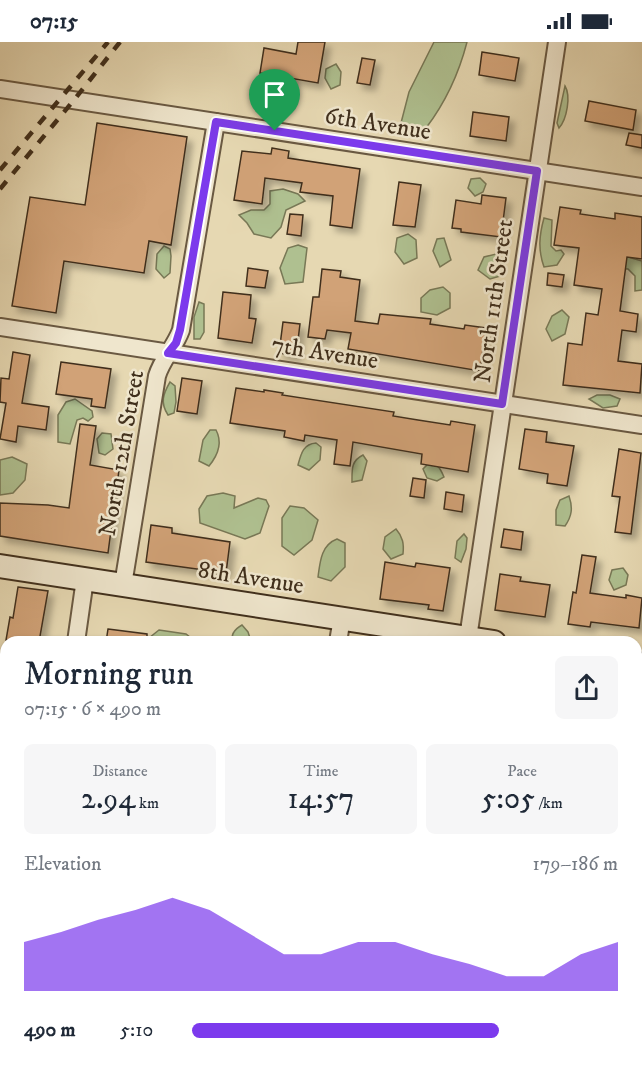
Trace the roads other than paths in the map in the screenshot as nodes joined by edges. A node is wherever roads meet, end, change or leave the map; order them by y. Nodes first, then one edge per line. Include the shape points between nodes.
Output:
1 (556, 42) edge
2 (0, 89) edge
3 (216, 122) junction
4 (537, 171) junction
5 (642, 187) edge
6 (0, 327) edge
7 (168, 353) junction
8 (502, 404) junction
9 (642, 425) edge
10 (0, 566) edge
11 (85, 579) junction
12 (123, 585) junction
13 (342, 618) junction
14 (77, 636) edge
15 (339, 636) edge
16 (455, 636) edge
17 (468, 636) edge

1 - 4 street, North 11th Street
2 - 3 street, 6th Avenue
3 - 4 street, 6th Avenue
3 - 7 street, North 12th Street via 180,330
4 - 5 street, 6th Avenue
4 - 8 street, North 11th Street
6 - 7 street, 7th Avenue
7 - 8 street, 7th Avenue
7 - 12 street, North 12th Street via 157,376
8 - 9 street, 7th Avenue
8 - 17 street, North 11th Street
10 - 11 street, 8th Avenue
11 - 12 street, 8th Avenue
11 - 14 street
12 - 13 street, 8th Avenue
13 - 15 street
13 - 16 street, 8th Avenue

